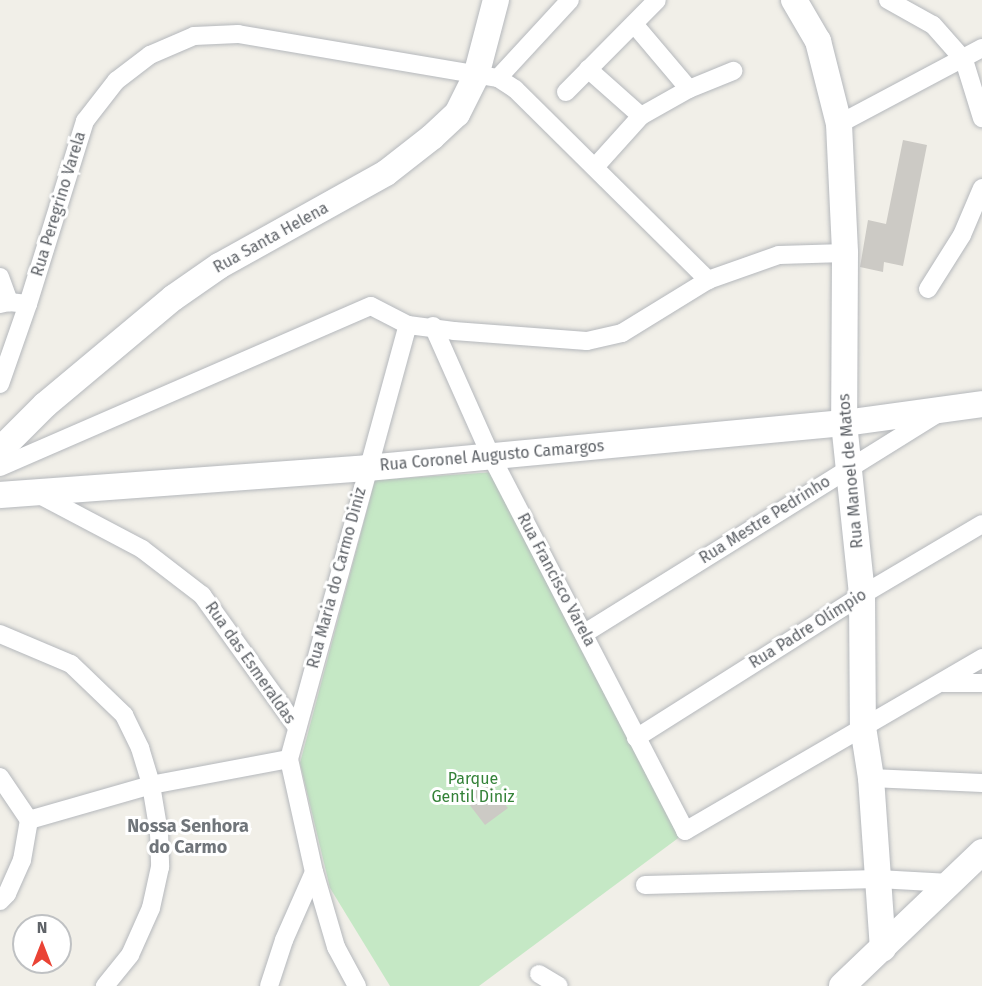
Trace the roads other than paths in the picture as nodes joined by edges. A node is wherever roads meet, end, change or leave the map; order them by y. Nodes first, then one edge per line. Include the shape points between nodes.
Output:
1 (496, 0) edge
2 (570, 0) edge
3 (657, 0) edge
4 (794, 0) edge
5 (888, 0) edge
6 (634, 24) junction
7 (982, 48) edge
8 (964, 60) junction
9 (588, 69) junction
10 (733, 71) dead end
11 (487, 77) junction
12 (688, 89) junction
13 (566, 92) dead end
14 (641, 116) junction
15 (982, 118) edge
16 (839, 124) junction
17 (595, 167) junction
18 (982, 188) edge
19 (845, 253) junction
20 (0, 277) edge
21 (708, 280) junction
22 (928, 289) dead end
23 (5, 303) edge
24 (28, 304) junction
25 (408, 325) junction
26 (433, 326) junction
27 (0, 384) edge
28 (982, 404) edge
29 (946, 409) junction
30 (844, 423) junction
31 (0, 453) edge
32 (491, 456) junction
33 (367, 468) junction
34 (848, 468) junction
35 (36, 493) junction
36 (0, 495) edge
37 (982, 524) edge
38 (862, 595) junction
39 (585, 633) junction
40 (0, 634) edge
41 (982, 658) edge
42 (943, 683) junction
43 (982, 684) edge
44 (297, 727) junction
45 (863, 727) junction
46 (636, 738) junction
47 (289, 759) junction
48 (0, 777) edge
49 (871, 778) junction
50 (982, 783) edge
51 (151, 785) junction
52 (29, 820) junction
53 (982, 852) edge
54 (314, 872) junction
55 (878, 879) junction
56 (950, 883) junction
57 (645, 885) dead end
58 (0, 901) edge
59 (883, 949) junction
60 (539, 974) dead end
61 (105, 986) edge
62 (269, 986) edge
63 (357, 986) edge
64 (559, 986) edge
65 (842, 986) edge

1 - 11 street, Rua Santa Helena
2 - 11 street, Rua Santa Helena
3 - 6 street
4 - 16 street, Rua Manoel de Matos via 818,41
5 - 8 street via 933,26
6 - 9 street
6 - 12 street
7 - 8 street
8 - 15 street
8 - 16 street
9 - 13 street
9 - 14 street
10 - 12 street
11 - 17 street via 515,89
11 - 24 street, Rua Peregrino Varela via 238,34 194,36 150,55 116,81 85,121
11 - 31 street, Rua Santa Helena via 457,114 386,173 219,266 173,298 45,405
12 - 14 street
14 - 17 street
16 - 19 street, Rua Manoel de Matos
17 - 21 street
18 - 22 street via 962,235
19 - 21 street via 779,255
19 - 30 street, Rua Manoel de Matos
20 - 23 street
21 - 26 street via 622,333 587,341
23 - 24 street
24 - 27 street, Rua Peregrino Varela
25 - 26 street
25 - 31 street via 371,306
25 - 33 street, Rua Maria do Carmo Diniz
26 - 32 street, Rua Francisco Varela
28 - 29 street, Rua Coronel Augusto Camargos
29 - 30 street, Rua Coronel Augusto Camargos
29 - 34 street, Rua Mestre Pedrinho
30 - 32 street, Rua Coronel Augusto Camargos
30 - 34 street, Rua Manoel de Matos
32 - 33 street, Rua Coronel Augusto Camargos
32 - 39 street, Rua Francisco Varela
33 - 35 street, Rua Coronel Augusto Camargos
33 - 44 street, Rua Maria do Carmo Diniz
34 - 38 street, Rua Manoel de Matos
34 - 39 street, Rua Mestre Pedrinho
35 - 36 street, Rua Coronel Augusto Camargos
35 - 44 street, Rua das Esmeraldas via 142,549 202,595
37 - 38 street, Rua Padre Olímpio
38 - 45 street, Rua Manoel de Matos
38 - 46 street, Rua Padre Olímpio
39 - 46 street, Rua Francisco Varela
40 - 51 street via 71,664 124,715 140,748
41 - 42 street
42 - 43 street
42 - 45 street
44 - 47 street, Rua das Esmeraldas
45 - 46 street, Rua Francisco Varela via 685,831
45 - 49 street, Rua Manoel de Matos
47 - 51 street
47 - 54 street, Rua das Esmeraldas
48 - 52 street
49 - 50 street
49 - 55 street, Rua Manoel de Matos
51 - 52 street
51 - 61 street via 160,867 151,908 130,955
52 - 58 street via 22,860
53 - 56 street
54 - 62 street
54 - 63 street, Rua das Esmeraldas via 336,947
55 - 56 street
55 - 57 street
55 - 59 street, Rua Manoel de Matos
56 - 59 street
59 - 65 street
60 - 64 street

